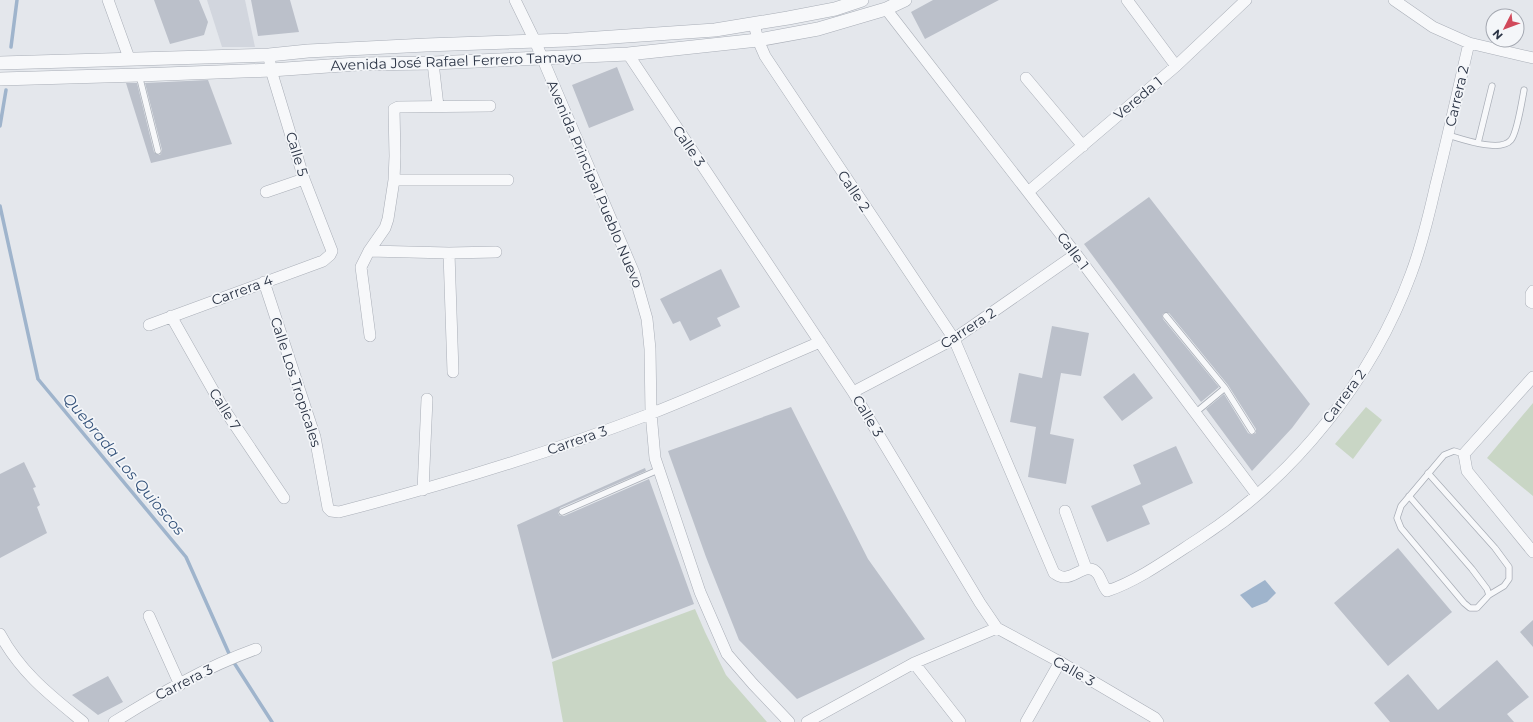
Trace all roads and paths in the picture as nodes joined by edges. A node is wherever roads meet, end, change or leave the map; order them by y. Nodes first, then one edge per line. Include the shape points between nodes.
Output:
1 (108, 0) edge
2 (515, 0) edge
3 (862, 0) edge
4 (905, 0) edge
5 (1127, 0) edge
6 (1246, 0) edge
7 (1394, 0) edge
8 (886, 9) junction
9 (754, 24) junction
10 (758, 40) junction
11 (536, 41) junction
12 (1469, 43) junction
13 (628, 54) junction
14 (269, 55) junction
15 (129, 58) junction
16 (542, 58) junction
17 (1533, 58) edge
18 (0, 63) edge
19 (433, 63) junction
20 (1176, 66) junction
21 (271, 70) junction
22 (139, 75) junction
23 (1026, 78) dead end
24 (0, 79) edge
25 (1492, 86) dead end
26 (1524, 90) dead end
27 (438, 106) junction
28 (490, 106) dead end
29 (1448, 135) junction
30 (1478, 143) junction
31 (1083, 146) junction
32 (158, 151) dead end
33 (304, 179) junction
34 (394, 180) junction
35 (508, 180) dead end
36 (266, 192) dead end
37 (1028, 192) junction
38 (332, 251) joint
39 (369, 251) junction
40 (496, 252) dead end
41 (449, 253) junction
42 (1076, 254) junction
43 (264, 282) junction
44 (1533, 291) edge
45 (1533, 303) edge
46 (171, 316) junction
47 (1166, 316) dead end
48 (149, 325) dead end
49 (370, 336) dead end
50 (954, 339) junction
51 (820, 342) junction
52 (453, 372) dead end
53 (1533, 377) edge
54 (1225, 388) junction
55 (853, 392) junction
56 (428, 399) dead end
57 (651, 413) junction
58 (1195, 413) junction
59 (1252, 430) dead end
60 (1464, 454) junction
61 (658, 470) junction
62 (1428, 474) junction
63 (423, 490) junction
64 (1257, 495) junction
65 (1409, 496) junction
66 (284, 498) dead end
67 (328, 508) joint
68 (1065, 511) dead end
69 (562, 512) dead end
70 (1533, 552) edge
71 (1086, 568) junction
72 (1489, 595) junction
73 (149, 616) dead end
74 (997, 628) junction
75 (0, 634) edge
76 (256, 649) dead end
77 (1060, 662) junction
78 (914, 663) junction
79 (180, 684) junction
80 (83, 722) edge
81 (114, 722) edge
82 (789, 722) edge
83 (807, 722) edge
84 (960, 722) edge
85 (1026, 722) edge
86 (1158, 722) edge

1 - 15 street
2 - 11 street, Avenida Principal Pueblo Nuevo
3 - 9 street, Avenida José Rafael Ferrero Tamayo via 835,9
4 - 8 street, Avenida José Rafael Ferrero Tamayo
5 - 20 street
6 - 20 street, Vereda 1
7 - 12 street via 1433,27
8 - 10 street, Avenida José Rafael Ferrero Tamayo via 818,29
8 - 37 street, Calle 1
9 - 10 street, Calle 2
9 - 11 street, Avenida José Rafael Ferrero Tamayo via 715,30
10 - 13 street, Avenida José Rafael Ferrero Tamayo
10 - 50 street, Calle 2 via 787,91
11 - 14 street, Avenida José Rafael Ferrero Tamayo
11 - 16 street, Avenida Principal Pueblo Nuevo
12 - 17 street
12 - 29 street, Carrera 2
13 - 16 street, Avenida José Rafael Ferrero Tamayo
13 - 51 street, Calle 3
14 - 15 street, Avenida José Rafael Ferrero Tamayo
14 - 21 street, Calle 5
15 - 18 street, Avenida José Rafael Ferrero Tamayo
16 - 19 street, Avenida José Rafael Ferrero Tamayo
16 - 57 street, Avenida Principal Pueblo Nuevo via 634,273 647,319
19 - 21 street, Avenida José Rafael Ferrero Tamayo via 357,64
19 - 27 street
20 - 31 street, Vereda 1
21 - 22 street, Avenida José Rafael Ferrero Tamayo
21 - 33 street, Calle 5
22 - 24 street, Avenida José Rafael Ferrero Tamayo
22 - 32 lane
23 - 31 street
25 - 30 lane
26 - 30 lane via 1510,141 1496,146
27 - 28 street
27 - 34 street via 398,107 394,110
29 - 30 lane
29 - 64 street, Carrera 2 via 1427,223 1411,274 1372,358 1340,406
31 - 37 street, Vereda 1
33 - 36 street
33 - 38 street, Calle 5
34 - 35 street
34 - 39 street via 385,228
37 - 42 street, Calle 1
38 - 43 street, Carrera 4 via 323,260
39 - 41 street
39 - 49 street via 361,267
40 - 41 street
41 - 52 street
42 - 50 street, Carrera 2
42 - 58 street, Calle 1
43 - 46 street, Carrera 4
43 - 67 street, Calle Los Tropicales via 315,437
44 - 45 street
46 - 48 street, Carrera 4
46 - 66 street, Calle 7 via 222,406
47 - 54 lane
50 - 55 street, Carrera 2
50 - 71 street, Calle 2 via 1054,573 1062,577 1069,576
51 - 55 street, Calle 3
51 - 57 street, Carrera 3
53 - 60 street
54 - 58 lane
54 - 59 lane
55 - 74 street, Calle 3
56 - 63 street
57 - 61 street, Avenida Principal Pueblo Nuevo
57 - 63 street, Carrera 3
58 - 64 street, Calle 1
60 - 62 lane via 1454,451 1444,455
60 - 70 street via 1467,471
61 - 69 lane
61 - 82 street, Avenida Principal Pueblo Nuevo via 700,592 727,654
62 - 65 lane
62 - 72 lane via 1509,567 1509,579 1504,586
63 - 67 street, Carrera 3 via 339,512
64 - 71 street, Carrera 2 via 1216,527 1120,587 1107,591 1097,573
65 - 72 lane via 1472,569 1488,589
65 - 72 lane via 1401,506 1397,518 1401,528 1470,608 1477,608
68 - 71 street
73 - 79 street
74 - 77 street, Calle 3
74 - 78 street
75 - 80 street via 15,659 30,676
76 - 79 street, Carrera 3
77 - 85 street
77 - 86 street, Calle 3
78 - 83 street
78 - 84 street
79 - 81 street, Carrera 3

